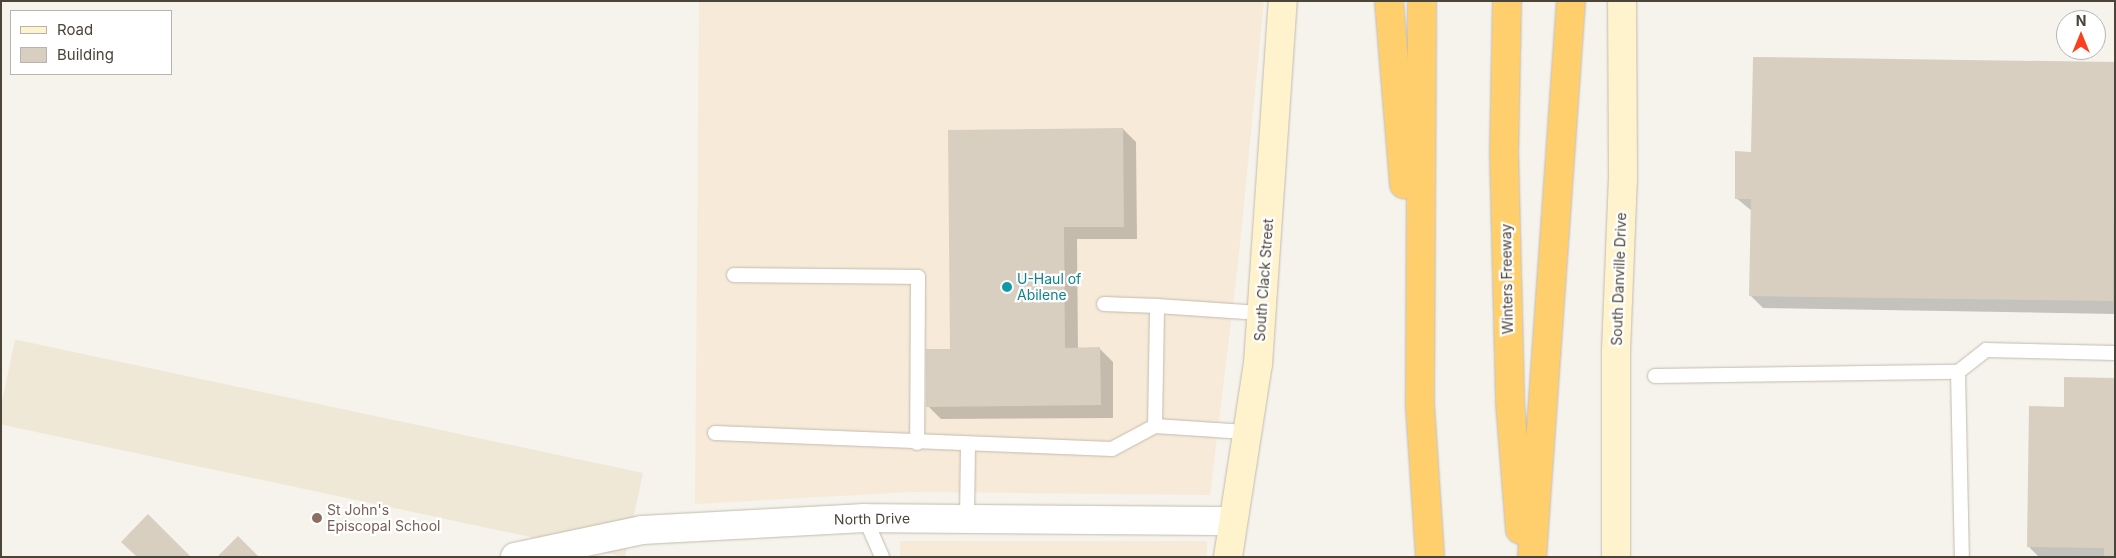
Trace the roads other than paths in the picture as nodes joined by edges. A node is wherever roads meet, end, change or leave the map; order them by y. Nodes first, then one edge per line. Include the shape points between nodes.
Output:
1 (1284, 1) edge
2 (1389, 1) edge
3 (1422, 1) edge
4 (1507, 1) edge
5 (1571, 1) edge
6 (1622, 1) edge
7 (734, 275) dead end
8 (1104, 304) dead end
9 (1157, 306) junction
10 (1261, 313) junction
11 (2115, 353) edge
12 (1958, 372) junction
13 (1655, 376) dead end
14 (1155, 426) junction
15 (1246, 432) junction
16 (715, 433) dead end
17 (917, 443) junction
18 (968, 444) junction
19 (1424, 464) junction
20 (865, 518) junction
21 (967, 518) junction
22 (1233, 521) junction
23 (584, 548) edge
24 (514, 557) edge
25 (882, 557) edge
26 (1228, 557) edge
27 (1430, 557) edge
28 (1522, 557) edge
29 (1532, 557) edge
30 (1616, 557) edge
31 (1962, 557) edge

1 - 10 main road, South Clack Street
2 - 19 highway
3 - 19 highway via 1420,406
4 - 28 highway, Winters Freeway via 1504,151 1510,402
5 - 29 highway
6 - 30 main road, South Danville Drive via 1623,180 1616,351
7 - 17 lane via 918,277
8 - 9 lane
9 - 10 lane
9 - 14 lane
10 - 15 main road, South Clack Street via 1258,364
11 - 12 lane via 1986,350
12 - 13 lane
12 - 31 lane
14 - 15 lane
14 - 18 lane via 1112,449
15 - 22 main road, South Clack Street
16 - 17 lane
17 - 18 lane
18 - 21 lane
19 - 27 highway
20 - 21 street, North Drive
20 - 23 street, North Drive via 642,530
20 - 25 lane
21 - 22 street, North Drive
22 - 26 main road, South Clack Street
23 - 24 street, North Drive

